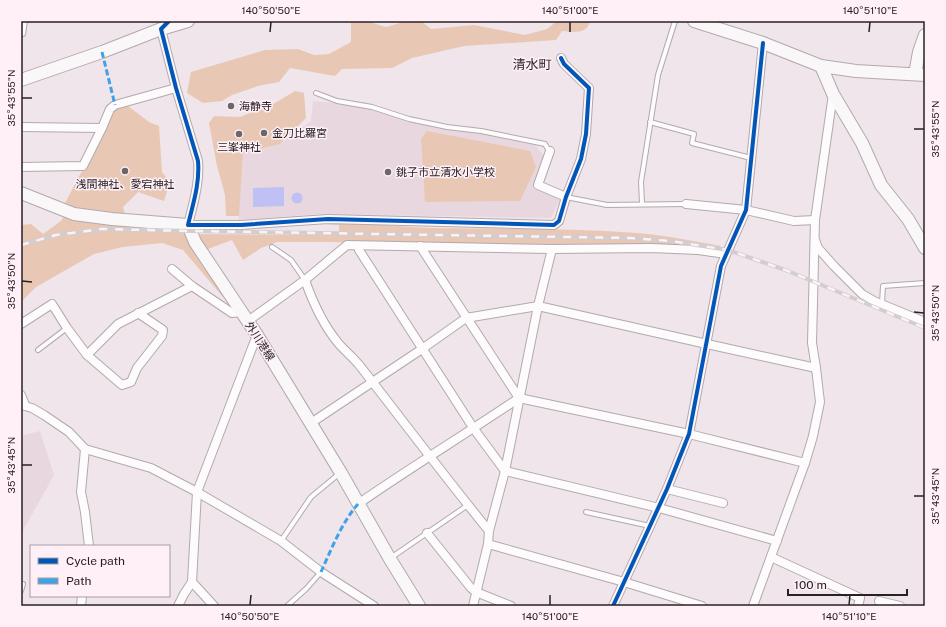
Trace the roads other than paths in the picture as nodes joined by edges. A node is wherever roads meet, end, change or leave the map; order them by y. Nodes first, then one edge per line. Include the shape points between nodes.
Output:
1 (25, 21) edge
2 (188, 21) edge
3 (675, 21) edge
4 (694, 21) edge
5 (165, 25) edge
6 (21, 34) edge
7 (925, 35) edge
8 (763, 43) junction
9 (561, 58) dead end
10 (821, 66) junction
11 (920, 74) edge
12 (21, 80) edge
13 (176, 88) junction
14 (316, 93) dead end
15 (833, 94) junction
16 (650, 122) junction
17 (21, 127) edge
18 (102, 128) junction
19 (550, 152) joint
20 (752, 158) junction
21 (21, 167) edge
22 (21, 193) edge
23 (566, 197) junction
24 (642, 204) junction
25 (686, 204) joint
26 (746, 210) junction
27 (815, 220) junction
28 (188, 225) junction
29 (814, 238) junction
30 (358, 246) junction
31 (420, 246) junction
32 (272, 247) dead end
33 (925, 248) edge
34 (552, 249) junction
35 (726, 254) junction
36 (172, 270) dead end
37 (305, 280) junction
38 (925, 283) edge
39 (192, 286) junction
40 (882, 304) junction
41 (538, 306) junction
42 (138, 313) junction
43 (245, 317) junction
44 (466, 318) junction
45 (925, 322) edge
46 (21, 324) edge
47 (67, 328) junction
48 (257, 335) junction
49 (707, 344) junction
50 (422, 349) junction
51 (38, 350) dead end
52 (87, 355) junction
53 (816, 368) junction
54 (372, 383) junction
55 (21, 395) edge
56 (520, 398) junction
57 (23, 405) edge
58 (311, 423) junction
59 (474, 428) junction
60 (689, 434) junction
61 (85, 449) junction
62 (430, 456) junction
63 (805, 463) junction
64 (504, 471) junction
65 (341, 473) junction
66 (667, 489) junction
67 (197, 492) junction
68 (723, 503) dead end
69 (358, 504) junction
70 (468, 505) junction
71 (659, 508) junction
72 (586, 512) dead end
73 (650, 526) junction
74 (489, 531) junction
75 (427, 533) junction
76 (281, 541) junction
77 (778, 541) junction
78 (488, 544) junction
79 (89, 545) edge
80 (771, 557) junction
81 (390, 559) junction
82 (321, 572) junction
83 (192, 582) junction
84 (624, 582) junction
85 (23, 584) dead end
86 (21, 591) edge
87 (476, 592) junction
88 (879, 601) dead end
89 (178, 606) edge
90 (214, 606) edge
91 (287, 606) edge
92 (374, 606) edge
93 (419, 606) edge
94 (473, 606) edge
95 (511, 606) edge
96 (613, 606) edge
97 (702, 606) edge
98 (754, 606) edge
99 (858, 606) edge
100 (900, 606) edge

1 - 6 lane
2 - 5 street
3 - 16 lane via 658,75
4 - 8 street
5 - 12 street via 102,52
5 - 13 street
7 - 11 street via 919,52
8 - 10 street
8 - 20 street
9 - 23 street via 589,88 586,134 581,159
10 - 11 street via 856,71
10 - 15 street
13 - 18 street via 115,105 110,109
13 - 28 street via 196,152 199,171
14 - 19 lane via 337,101 372,106 431,124 545,144
15 - 27 street
15 - 33 street via 862,142 881,185 908,219
16 - 20 lane via 694,134 692,143
16 - 24 lane via 641,182
17 - 18 street
18 - 21 street via 83,166
19 - 23 street via 538,185
20 - 26 street
22 - 28 street via 74,214
23 - 24 lane via 607,205
23 - 28 street via 559,221 554,225 328,219 241,225
24 - 25 lane
25 - 26 street
26 - 27 street via 794,221
26 - 35 street
27 - 29 street
28 - 43 street, 外川港線 via 195,242
29 - 40 street via 818,248 854,287
29 - 53 street via 812,343
30 - 31 street
30 - 37 street via 347,245
30 - 50 street
31 - 34 street
31 - 44 street
32 - 37 lane via 291,260
34 - 35 street via 677,248
34 - 41 street
35 - 49 street via 721,266
36 - 39 street
37 - 43 street
37 - 54 street via 325,325
38 - 40 lane via 883,286
39 - 42 street
39 - 43 street via 232,313
40 - 45 street
41 - 44 street
41 - 49 street
41 - 56 street
42 - 52 street via 118,324
42 - 52 street via 162,330 162,336 137,368 131,382 122,385
43 - 48 street, 外川港線
44 - 50 street
44 - 56 street
46 - 47 street via 52,304
47 - 51 lane
47 - 52 street
48 - 58 street, 外川港線
48 - 67 street
49 - 53 street
49 - 60 street
50 - 54 street
50 - 59 street
53 - 63 street via 820,402
54 - 58 street
54 - 62 street
55 - 57 street
56 - 59 street
56 - 60 street
56 - 64 street
57 - 61 street via 62,427
58 - 65 street, 外川港線
59 - 62 street
59 - 64 street
60 - 63 street
60 - 66 street
61 - 67 street via 150,468
61 - 79 street via 81,492
62 - 69 street
62 - 70 street
63 - 77 street
64 - 71 street
64 - 74 street
65 - 69 street, 外川港線
65 - 76 lane via 311,497
66 - 68 street
66 - 71 street
67 - 76 street
67 - 83 street
69 - 81 street, 外川港線
70 - 74 street
70 - 75 lane
71 - 73 street
71 - 77 street
72 - 73 lane
73 - 84 street
74 - 78 street
75 - 81 lane
75 - 87 street
76 - 82 street
77 - 80 street
78 - 84 street
78 - 87 street
80 - 98 street
80 - 99 street via 860,598
81 - 93 street, 外川港線
82 - 91 lane
82 - 92 street
83 - 89 street
83 - 90 street
84 - 96 street
84 - 97 street
85 - 86 lane
87 - 94 street
87 - 95 street
88 - 100 street

